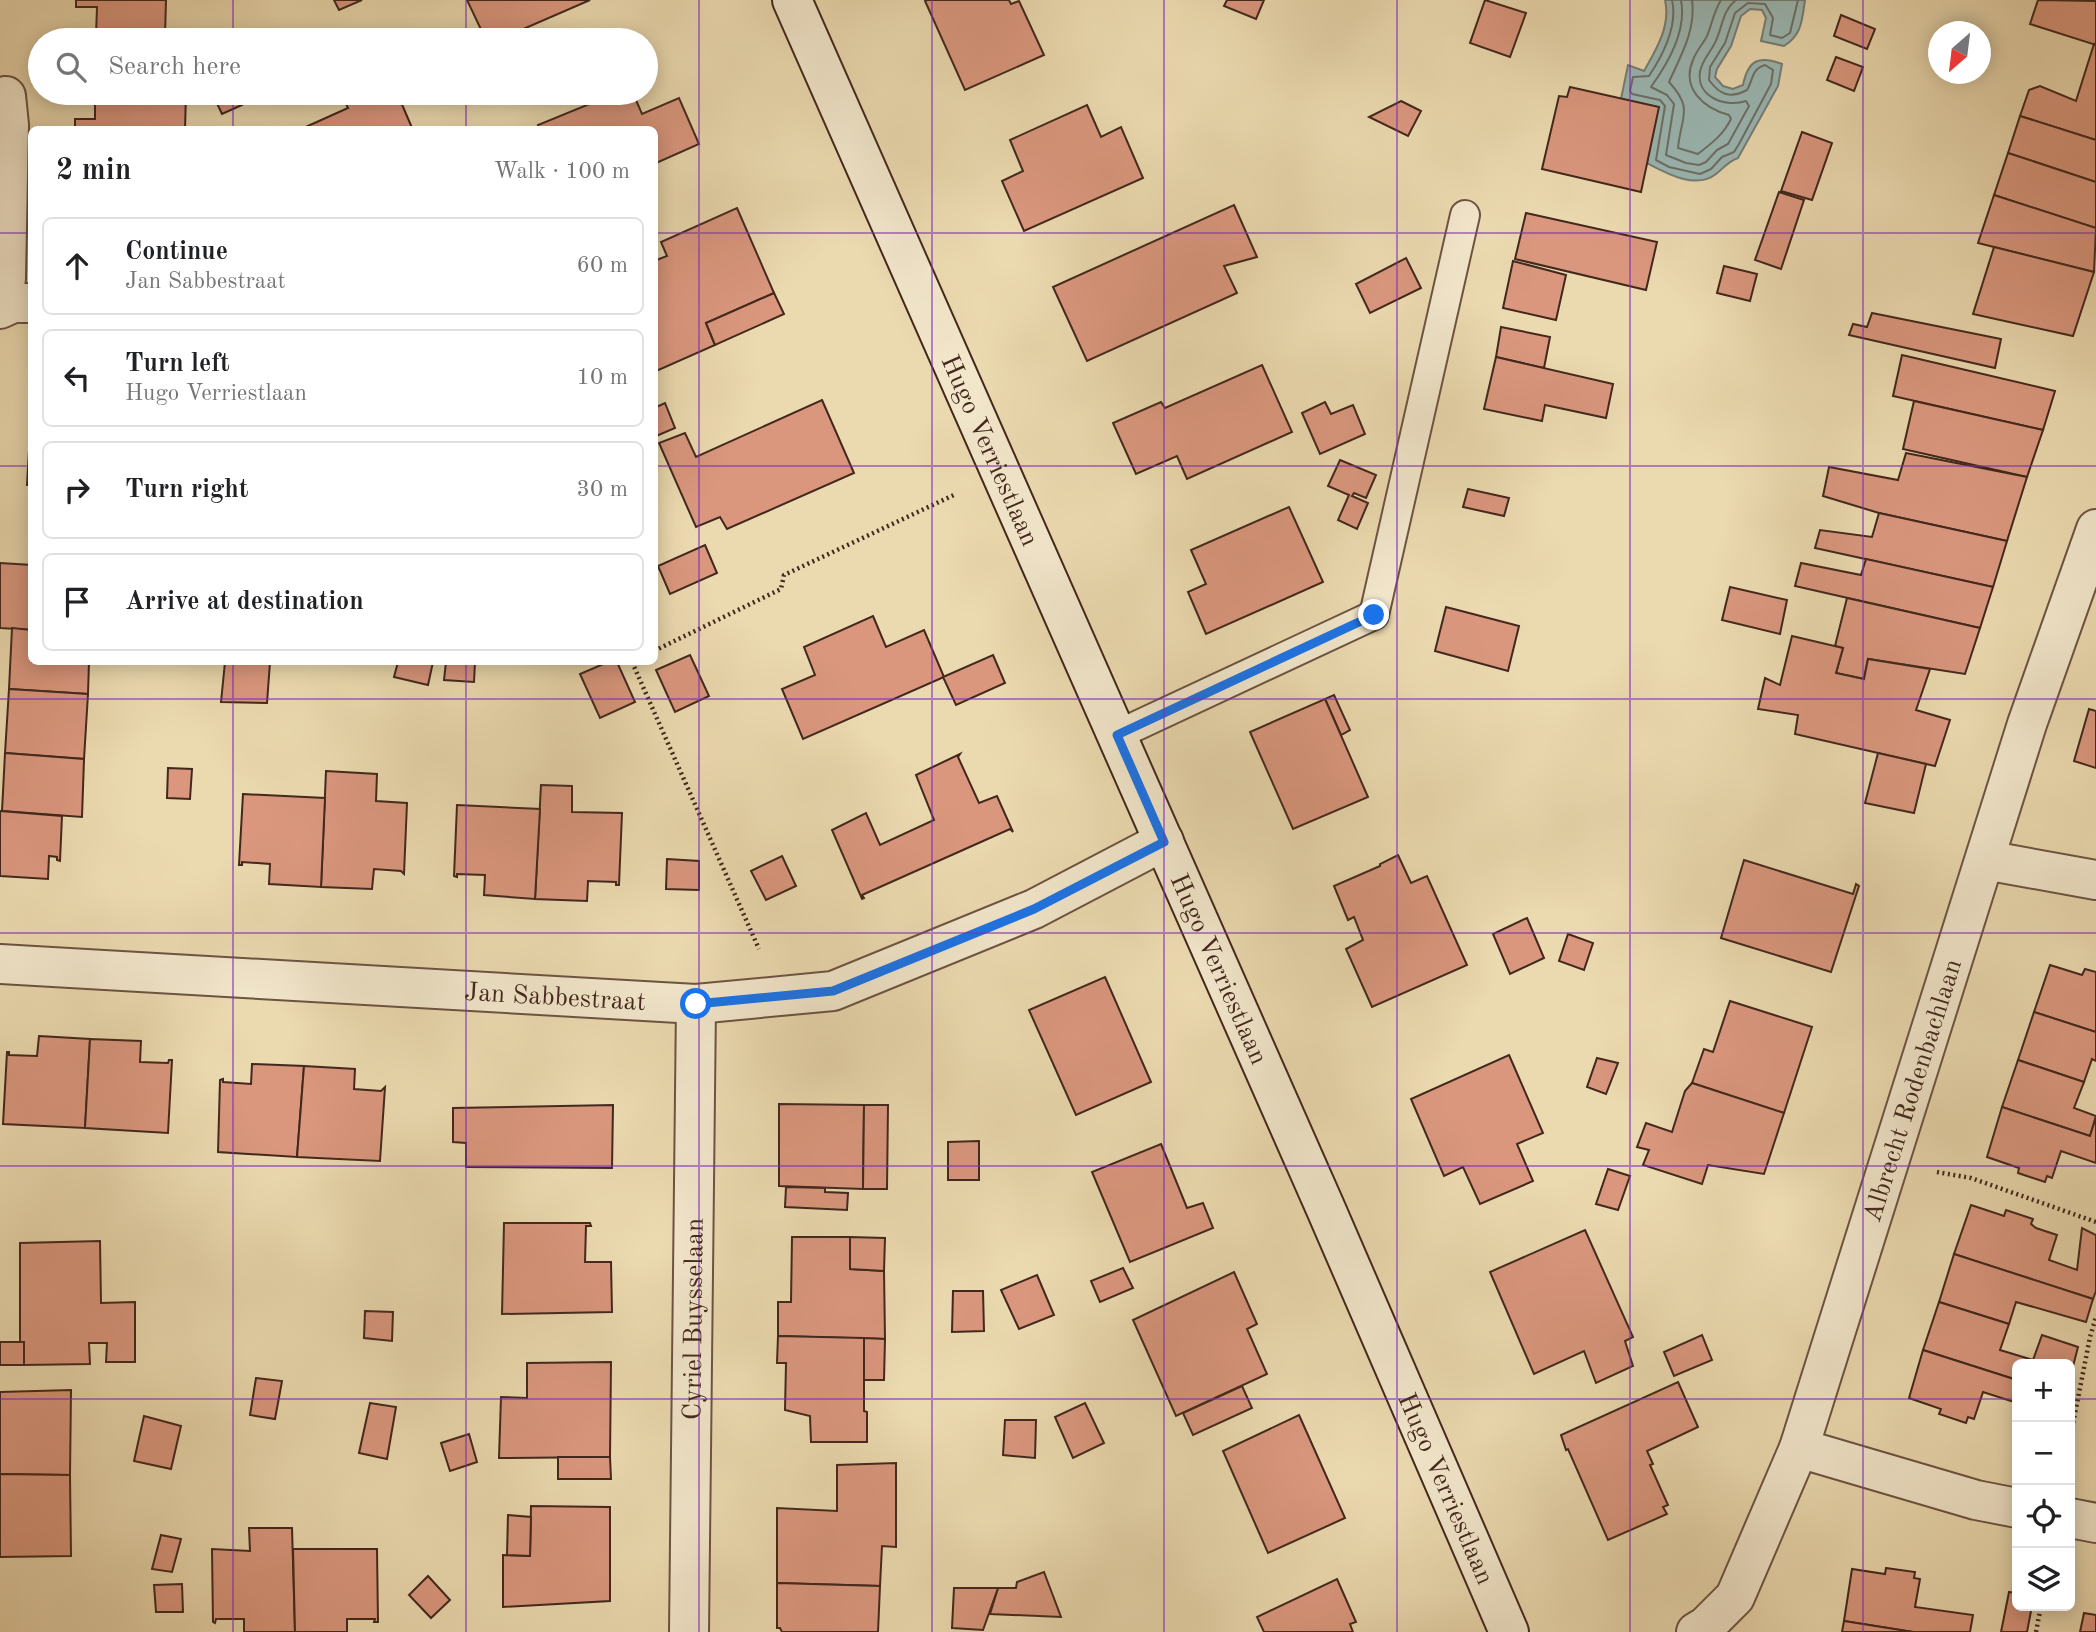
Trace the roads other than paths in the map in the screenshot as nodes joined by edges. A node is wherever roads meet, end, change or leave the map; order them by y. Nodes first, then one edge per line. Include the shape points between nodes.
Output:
1 (792, 0) edge
2 (6, 96) dead end
3 (1465, 215) dead end
4 (0, 285) edge
5 (28, 303) edge
6 (0, 309) edge
7 (2096, 529) edge
8 (1117, 735) junction
9 (1164, 842) junction
10 (1985, 860) junction
11 (2096, 880) edge
12 (0, 964) edge
13 (696, 1004) junction
14 (1799, 1448) junction
15 (2012, 1507) edge
16 (2075, 1519) edge
17 (2096, 1523) edge
18 (689, 1632) edge
19 (1509, 1632) edge
20 (1696, 1632) edge

1 - 8 street, Hugo Verriestlaan
2 - 4 street via 6,279
3 - 8 lane via 1374,615
5 - 6 street
7 - 10 street, Albrecht Rodenbachlaan
8 - 9 street, Hugo Verriestlaan
9 - 13 street, Jan Sabbestraat via 1034,909 833,991
9 - 19 street, Hugo Verriestlaan
10 - 11 street
10 - 14 street, Albrecht Rodenbachlaan
12 - 13 street, Jan Sabbestraat
13 - 18 street, Cyriel Buysselaan
14 - 15 street
14 - 20 street, Albrecht Rodenbachlaan via 1735,1597
16 - 17 street

